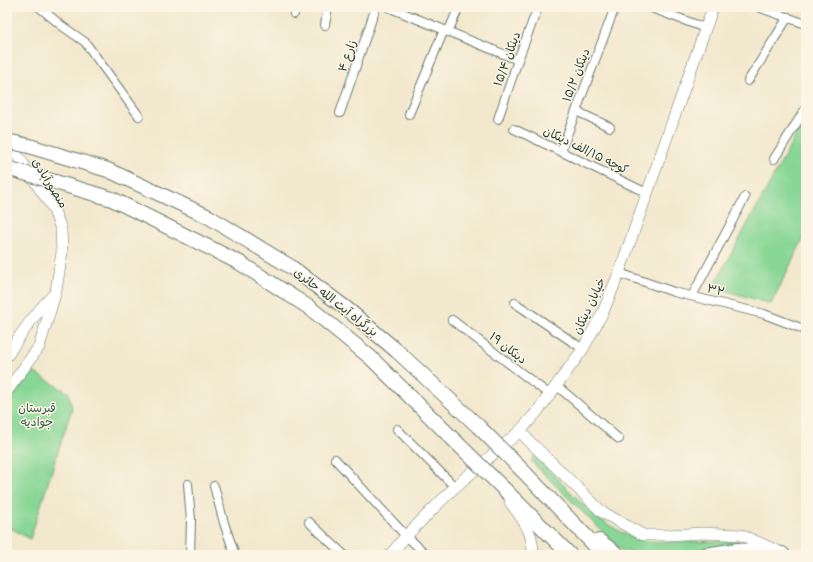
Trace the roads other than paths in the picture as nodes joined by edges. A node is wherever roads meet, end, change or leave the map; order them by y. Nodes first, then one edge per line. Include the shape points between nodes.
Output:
1 (39, 7) edge
2 (328, 7) edge
3 (376, 7) edge
4 (389, 7) edge
5 (459, 7) edge
6 (538, 7) edge
7 (615, 7) edge
8 (649, 7) edge
9 (712, 7) edge
10 (758, 7) edge
11 (788, 17) junction
12 (806, 24) edge
13 (325, 25) dead end
14 (705, 28) junction
15 (446, 31) junction
16 (518, 60) junction
17 (748, 81) dead end
18 (806, 108) edge
19 (576, 111) junction
20 (340, 113) dead end
21 (409, 114) dead end
22 (139, 116) dead end
23 (498, 119) dead end
24 (610, 127) dead end
25 (514, 129) dead end
26 (7, 141) edge
27 (560, 151) junction
28 (774, 159) dead end
29 (7, 168) edge
30 (647, 192) junction
31 (745, 198) dead end
32 (619, 273) junction
33 (56, 291) junction
34 (692, 296) junction
35 (515, 304) dead end
36 (452, 320) dead end
37 (806, 330) edge
38 (583, 349) junction
39 (7, 356) edge
40 (556, 385) junction
41 (7, 391) edge
42 (550, 395) junction
43 (398, 429) dead end
44 (520, 432) junction
45 (618, 439) dead end
46 (335, 459) dead end
47 (486, 470) junction
48 (188, 484) dead end
49 (214, 486) dead end
50 (455, 487) junction
51 (310, 522) dead end
52 (576, 526) junction
53 (406, 536) junction
54 (782, 554) edge
55 (190, 555) edge
56 (235, 555) edge
57 (344, 555) edge
58 (390, 555) edge
59 (427, 555) edge
60 (533, 555) edge
61 (570, 555) edge
62 (604, 555) edge
63 (618, 555) edge
64 (705, 555) edge

1 - 22 street via 85,42
2 - 13 street
3 - 20 street, ۴ زارع
4 - 15 street
5 - 15 street
6 - 16 street, ۱۵/۴ دینکان
7 - 19 street, ۱۵/۲ دینکان
8 - 14 street
9 - 14 main road, خیابان دینکان
10 - 11 street
11 - 12 street
11 - 17 street
14 - 30 main road, خیابان دینکان
15 - 16 street
15 - 21 street
16 - 23 street, ۱۵/۴ دینکان
18 - 28 street
19 - 24 street
19 - 27 street, ۱۵/۲ دینکان
25 - 27 street, کوچه ۱۵/الف دینکان
26 - 33 main road, منصورآبادی via 53,208 62,229 62,252
26 - 52 highway, بزرگراه آیت الله حائری, bridge via 108,170 209,217 291,267 397,351 478,426
27 - 30 street, کوچه ۱۵/الف دینکان
29 - 47 highway, بزرگراه آیت الله حائری, bridge via 112,199 247,267 310,308 370,356
30 - 32 main road, خیابان دینکان
31 - 34 street
32 - 34 street, ۳۲
32 - 38 main road, خیابان دینکان via 603,312
33 - 39 main road via 21,333
33 - 41 main road, منصورآبادی via 39,347
34 - 37 street, ۳۲ via 764,314
35 - 38 street
36 - 42 street, ۱۹ دینکان
38 - 40 main road, خیابان دینکان
40 - 42 main road, خیابان دینکان
40 - 45 street
42 - 44 main road, خیابان دینکان
43 - 50 street
44 - 50 main road, خیابان دینکان
44 - 54 main road via 602,512 643,534 742,535
46 - 53 street
47 - 60 main road via 527,524
47 - 61 highway, بزرگراه آیت الله حائری, bridge
48 - 55 street
49 - 56 street
50 - 53 main road, خیابان دینکان
51 - 57 street
52 - 62 highway, بزرگراه آیت الله حائری
52 - 63 highway
53 - 58 main road, خیابان دینکان
53 - 59 street
54 - 64 highway via 737,550

